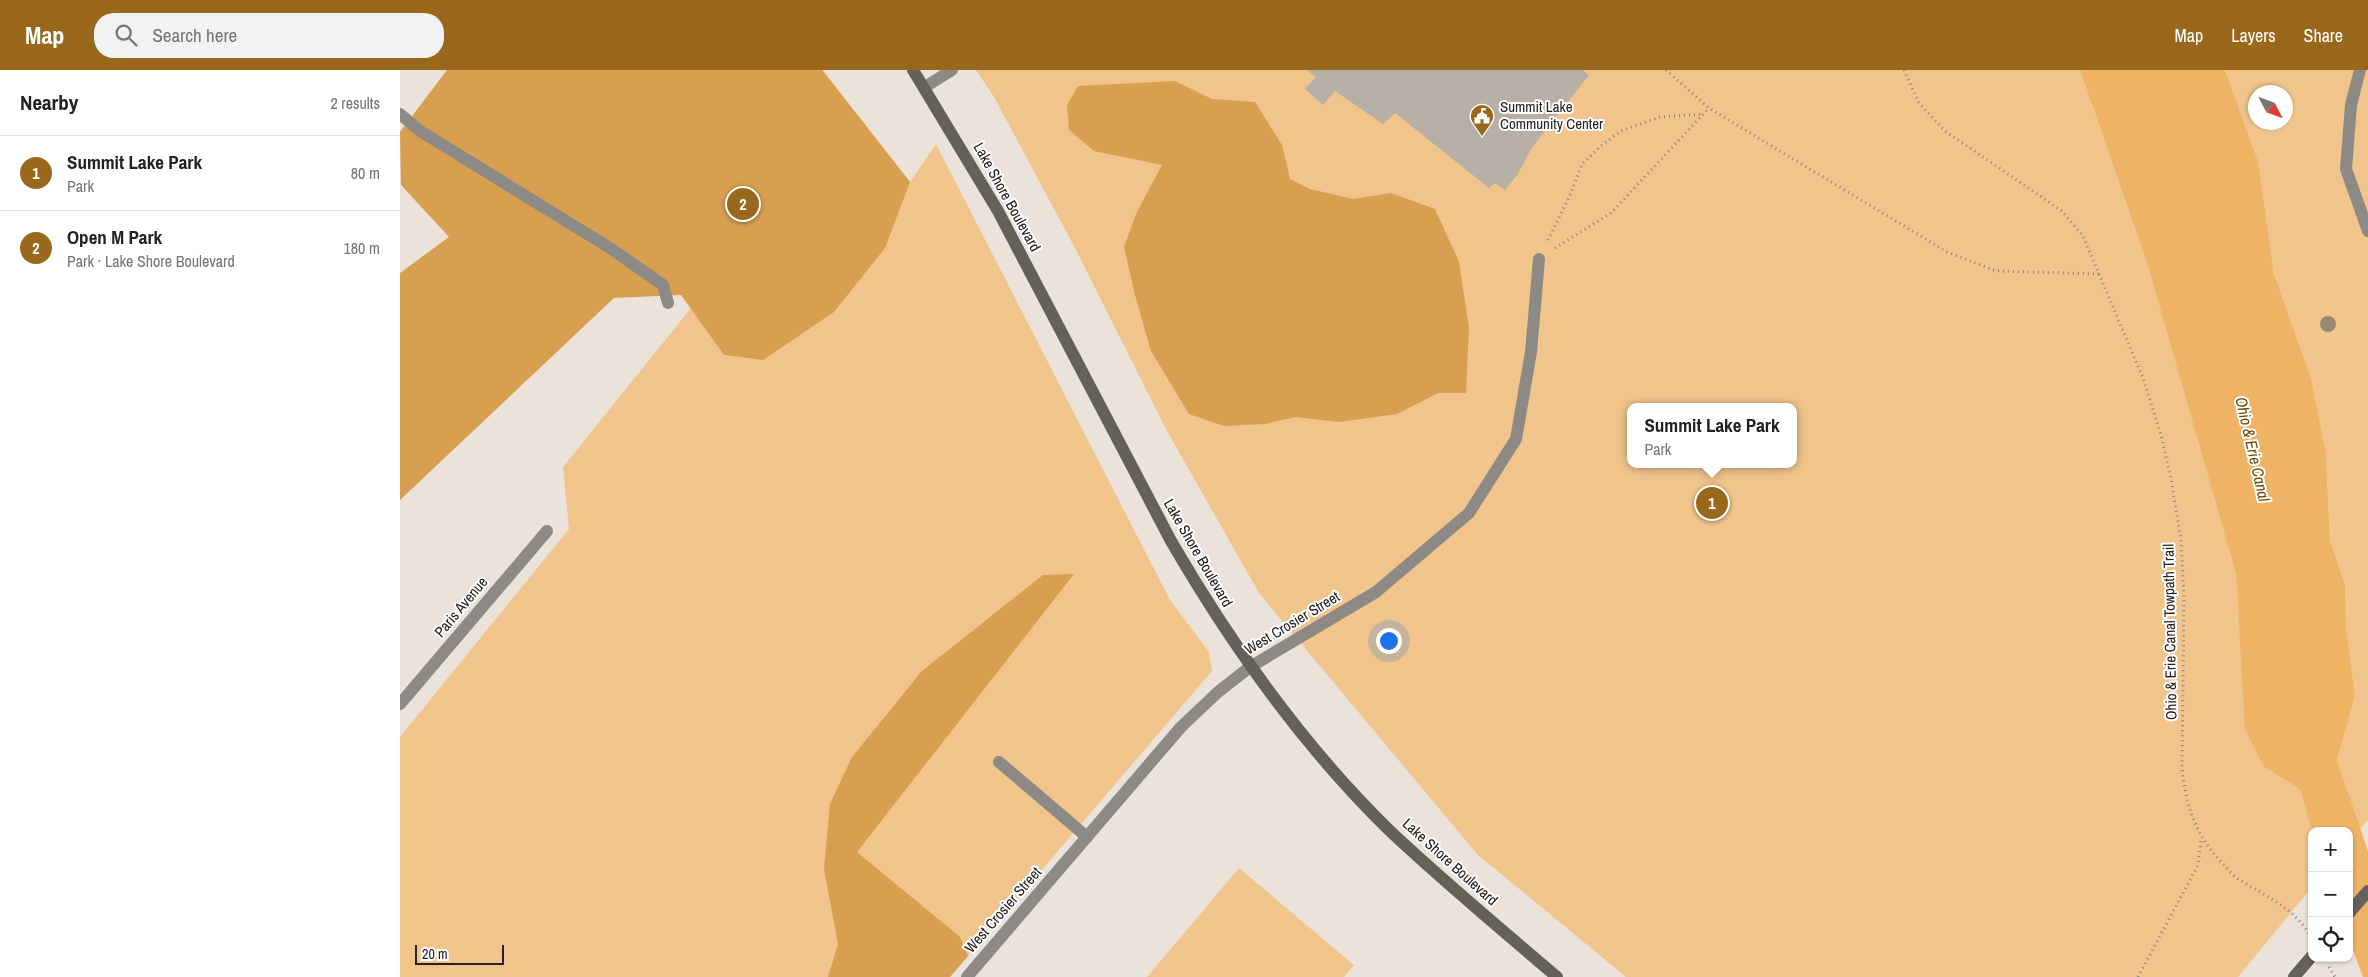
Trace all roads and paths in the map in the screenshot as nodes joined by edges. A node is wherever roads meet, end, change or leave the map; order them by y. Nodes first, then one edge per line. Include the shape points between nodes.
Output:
1 (913, 70) edge
2 (952, 70) edge
3 (1666, 70) edge
4 (1904, 70) edge
5 (2360, 70) edge
6 (925, 87) junction
7 (1709, 108) junction
8 (400, 114) edge
9 (1703, 114) junction
10 (2368, 231) edge
11 (1539, 259) junction
12 (2100, 274) junction
13 (668, 303) dead end
14 (547, 531) dead end
15 (1250, 667) junction
16 (400, 704) edge
17 (999, 762) dead end
18 (1087, 837) junction
19 (2201, 838) junction
20 (2368, 891) edge
21 (2353, 908) edge
22 (2308, 934) edge
23 (2308, 961) edge
24 (2332, 972) dead end
25 (967, 977) edge
26 (1557, 977) edge
27 (2138, 977) edge
28 (2294, 977) edge
29 (2335, 977) edge

1 - 6 main road, Lake Shore Boulevard
2 - 6 street
3 - 7 path
4 - 12 path, Ohio & Erie Canal Towpath Trail via 1919,103 1945,131 2062,211 2083,236
5 - 10 street via 2351,105 2346,169
6 - 15 main road, Lake Shore Boulevard via 998,211 1170,542
7 - 9 path
7 - 12 path via 1947,252 1996,271
8 - 13 street via 420,131 610,248 663,285
9 - 11 path via 1610,213
9 - 11 path via 1660,117 1621,131 1602,145 1582,164
11 - 15 street, West Crosier Street via 1531,352 1516,439 1469,513 1376,592
12 - 19 path, Ohio & Erie Canal Towpath Trail via 2143,378 2171,479 2181,540 2184,596 2182,769 2185,796
14 - 16 street, Paris Avenue
15 - 18 street, West Crosier Street via 1181,727
15 - 26 main road, Lake Shore Boulevard via 1322,758 1389,829
17 - 18 street
18 - 25 street, West Crosier Street
19 - 22 path, Ohio & Erie Canal Towpath Trail via 2236,878 2293,913
19 - 27 path via 2198,864
20 - 21 main road
23 - 28 main road
24 - 29 path

